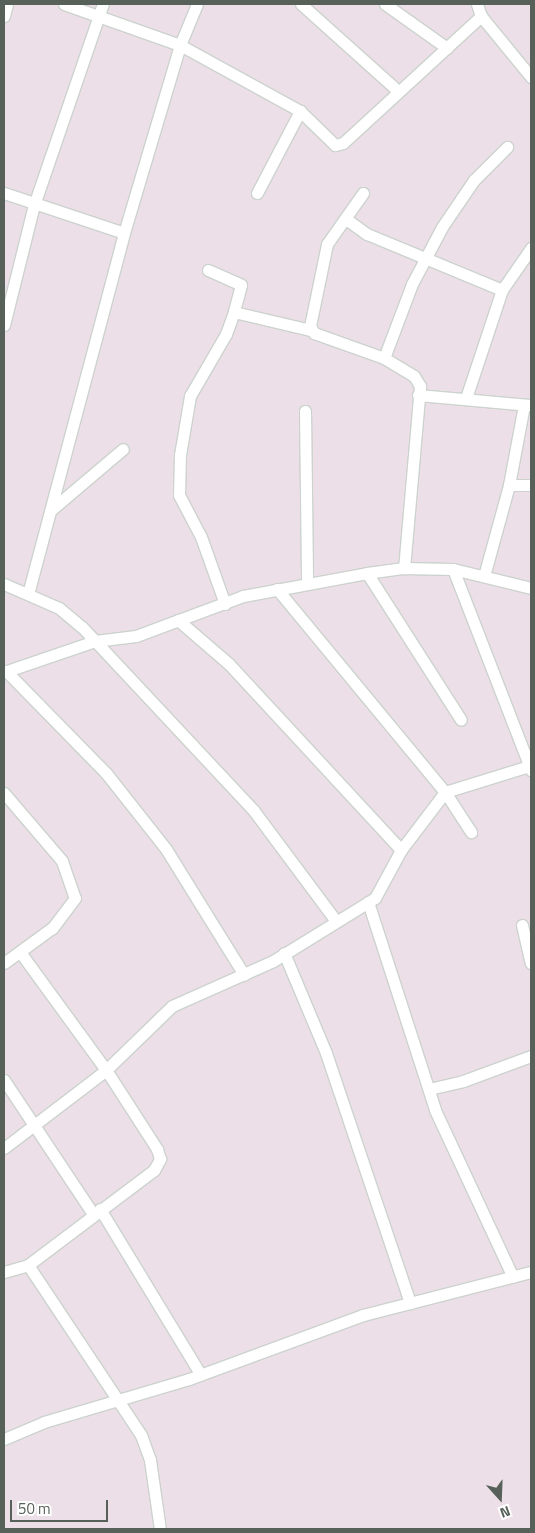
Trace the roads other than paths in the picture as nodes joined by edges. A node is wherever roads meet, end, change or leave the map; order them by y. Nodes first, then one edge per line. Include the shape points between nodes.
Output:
1 (7, 4) edge
2 (64, 4) edge
3 (103, 4) edge
4 (198, 4) edge
5 (301, 4) edge
6 (385, 4) edge
7 (477, 4) edge
8 (4, 16) edge
9 (481, 16) junction
10 (99, 17) junction
11 (180, 45) junction
12 (447, 48) junction
13 (531, 77) edge
14 (397, 90) junction
15 (300, 111) junction
16 (507, 147) dead end
17 (4, 192) edge
18 (257, 192) dead end
19 (363, 193) dead end
20 (34, 205) junction
21 (346, 219) junction
22 (124, 233) junction
23 (531, 248) edge
24 (425, 257) junction
25 (208, 270) dead end
26 (502, 290) junction
27 (234, 312) junction
28 (4, 325) edge
29 (310, 330) junction
30 (384, 358) junction
31 (418, 395) junction
32 (466, 398) junction
33 (528, 405) edge
34 (305, 411) dead end
35 (123, 449) dead end
36 (510, 484) junction
37 (531, 485) edge
38 (51, 510) junction
39 (404, 568) junction
40 (454, 569) junction
41 (367, 573) junction
42 (484, 576) junction
43 (4, 584) edge
44 (307, 584) junction
45 (531, 588) edge
46 (277, 589) junction
47 (28, 594) junction
48 (225, 604) junction
49 (178, 620) junction
50 (96, 642) junction
51 (5, 672) edge
52 (461, 720) dead end
53 (530, 768) edge
54 (445, 792) junction
55 (4, 793) edge
56 (471, 832) dead end
57 (401, 850) junction
58 (368, 902) junction
59 (336, 921) junction
60 (522, 925) dead end
61 (20, 952) junction
62 (284, 954) junction
63 (4, 963) edge
64 (531, 963) edge
65 (244, 975) junction
66 (531, 1056) edge
67 (106, 1070) junction
68 (4, 1080) edge
69 (429, 1089) junction
70 (35, 1124) junction
71 (4, 1148) edge
72 (96, 1212) junction
73 (28, 1265) junction
74 (4, 1272) edge
75 (531, 1272) edge
76 (513, 1277) junction
77 (410, 1303) junction
78 (201, 1375) junction
79 (115, 1399) junction
80 (4, 1439) edge
81 (160, 1529) edge

1 - 8 street
2 - 10 street
3 - 10 street
4 - 11 street
5 - 14 street
6 - 12 street
7 - 9 street
9 - 12 street
9 - 13 street
10 - 11 street
10 - 20 street
11 - 15 street
11 - 22 street
12 - 14 street
14 - 15 street via 343,143 335,146
15 - 18 street
16 - 24 street via 462,196
17 - 20 street
19 - 21 street
20 - 22 street
20 - 28 street
21 - 24 street via 368,234
21 - 29 street via 327,244
22 - 38 street
23 - 26 street
24 - 26 street
24 - 30 street
25 - 27 street via 242,285
26 - 32 street
27 - 29 street
27 - 48 street via 226,334 190,396 184,419 178,479 179,495 201,537
29 - 30 street
30 - 31 street via 414,376 420,386
31 - 32 street
31 - 39 street
32 - 33 street
33 - 36 street
34 - 44 street
35 - 38 street
36 - 37 street
36 - 42 street
38 - 47 street
39 - 40 street
39 - 41 street
40 - 42 street
40 - 53 street
41 - 44 street
41 - 52 street
42 - 45 street
43 - 47 street
44 - 46 street
46 - 48 street via 243,596
46 - 54 street
47 - 50 street via 59,608
48 - 49 street
49 - 50 street via 136,636
49 - 57 street via 229,664
50 - 51 street
50 - 59 street via 254,811
51 - 65 street via 106,773 166,849
53 - 54 street
54 - 56 street
54 - 57 street
55 - 61 street via 62,860 75,898 52,928
57 - 58 street via 375,898
58 - 59 street
58 - 69 street
59 - 62 street
60 - 64 street
61 - 63 street
61 - 67 street
62 - 65 street
62 - 77 street via 326,1053
65 - 67 street via 172,1006
66 - 69 street via 463,1081
67 - 70 street
67 - 72 street via 157,1149 160,1159 154,1170
68 - 70 street
69 - 76 street via 435,1110
70 - 71 street
70 - 72 street
72 - 73 street
72 - 78 street
73 - 74 street
73 - 79 street
75 - 76 street
76 - 77 street
77 - 78 street via 363,1315
78 - 79 street
79 - 80 street
79 - 81 street via 141,1435 150,1460

